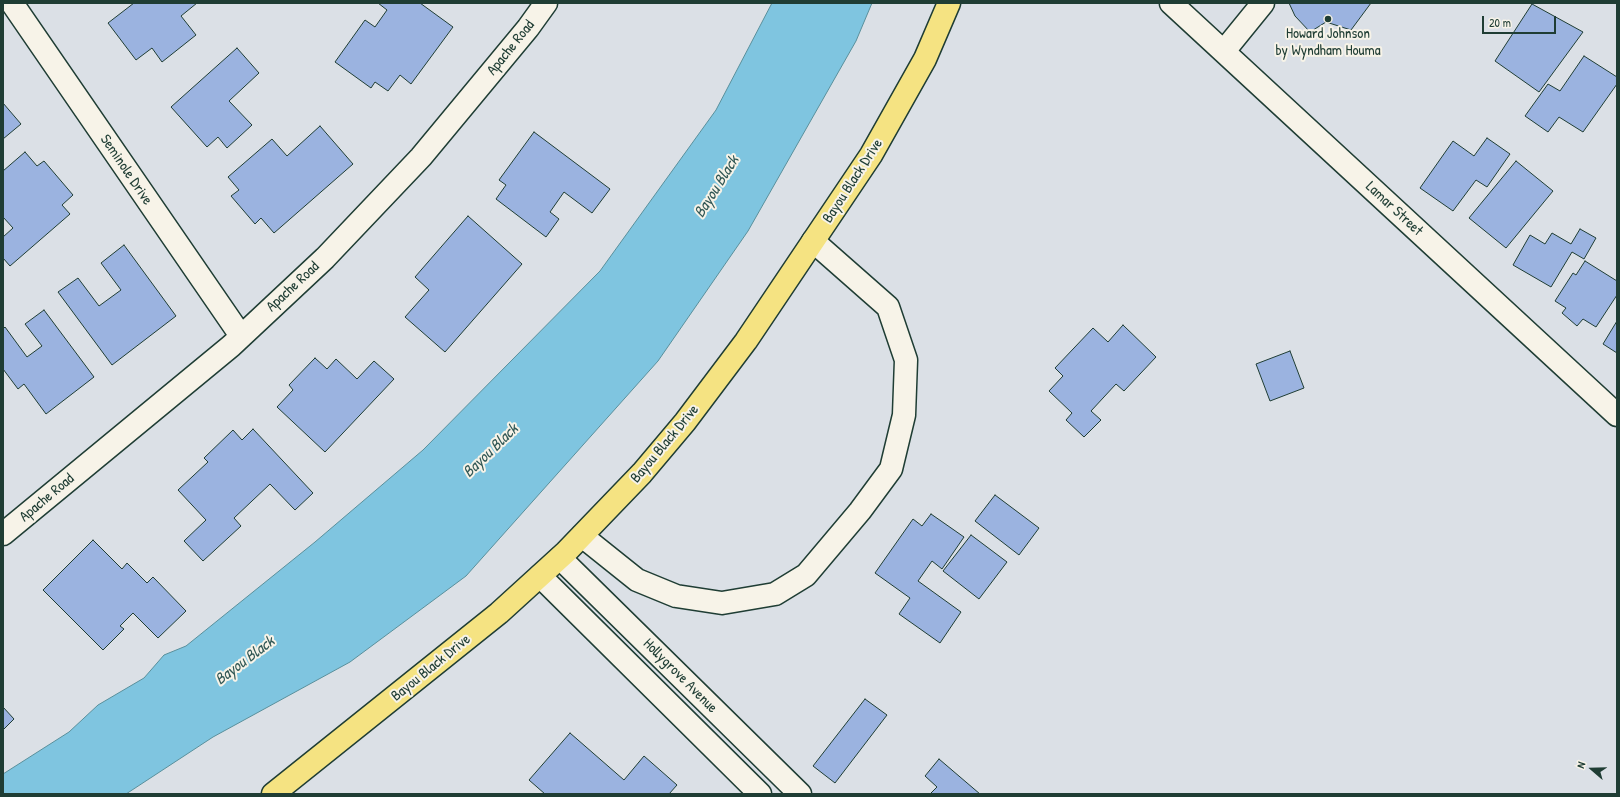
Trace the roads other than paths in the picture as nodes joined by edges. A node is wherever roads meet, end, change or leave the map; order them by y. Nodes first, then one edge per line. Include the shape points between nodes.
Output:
1 (12, 3) edge
2 (546, 3) edge
3 (949, 3) edge
4 (1174, 4) edge
5 (1257, 5) edge
6 (1224, 51) junction
7 (813, 241) junction
8 (240, 336) junction
9 (1617, 414) edge
10 (3, 534) edge
11 (582, 536) junction
12 (560, 558) junction
13 (540, 576) junction
14 (273, 794) edge
15 (760, 794) edge
16 (800, 794) edge

1 - 8 street, Seminole Drive
2 - 8 street, Apache Road via 421,157 325,258
3 - 7 main road, Bayou Black Drive via 925,59 871,155
4 - 6 street, Lamar Street
5 - 6 street
6 - 9 street, Lamar Street
7 - 11 main road, Bayou Black Drive via 746,340 685,422 642,473
7 - 11 street via 888,308 906,360 904,415 891,470 860,511 806,575 775,594 722,603 676,596 637,580
8 - 10 street, Apache Road
11 - 12 main road, Bayou Black Drive
12 - 13 main road, Bayou Black Drive
12 - 16 street, Hollygrove Avenue
13 - 14 main road, Bayou Black Drive via 499,613
13 - 15 street, Hollygrove Avenue

